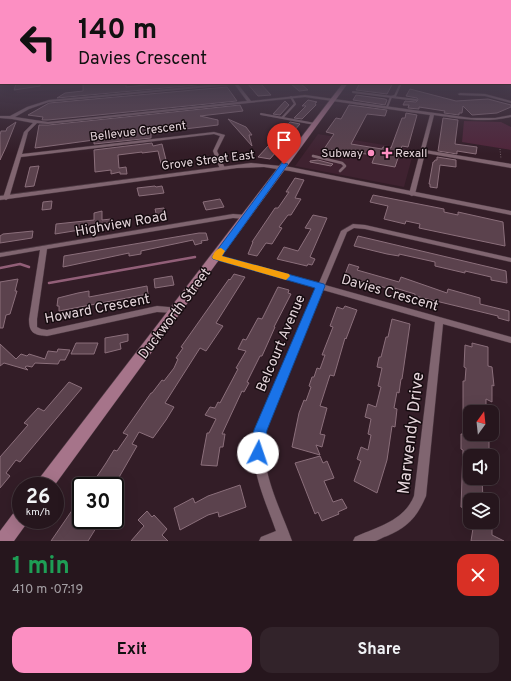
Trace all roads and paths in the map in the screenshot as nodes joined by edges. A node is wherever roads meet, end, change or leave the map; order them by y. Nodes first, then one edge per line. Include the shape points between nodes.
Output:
1 (42, 103) edge
2 (238, 103) edge
3 (295, 103) edge
4 (331, 103) edge
5 (358, 103) edge
6 (389, 103) edge
7 (387, 107) junction
8 (261, 114) dead end
9 (432, 114) junction
10 (0, 116) edge
11 (511, 116) edge
12 (12, 117) junction
13 (282, 118) junction
14 (35, 123) junction
15 (315, 124) junction
16 (500, 149) dead end
17 (423, 151) junction
18 (18, 156) junction
19 (313, 156) dead end
20 (501, 161) dead end
21 (511, 166) edge
22 (282, 167) junction
23 (222, 168) junction
24 (340, 170) dead end
25 (412, 194) junction
26 (3, 198) edge
27 (511, 213) edge
28 (246, 217) junction
29 (44, 248) junction
30 (0, 255) edge
31 (216, 257) junction
32 (511, 260) edge
33 (320, 286) junction
34 (176, 310) junction
35 (440, 320) junction
36 (511, 340) edge
37 (51, 477) edge
38 (12, 529) edge
39 (285, 537) edge
40 (3, 541) edge
41 (265, 541) edge
42 (360, 541) edge

1 - 12 street
2 - 14 street
3 - 13 lane
4 - 15 main road, Duckworth Street
5 - 7 street
6 - 7 lane
7 - 9 street
8 - 13 lane
9 - 11 street via 484,120
9 - 17 street
10 - 12 street
12 - 14 street
13 - 15 lane
14 - 18 street via 27,130
15 - 22 main road, Duckworth Street
16 - 20 path
17 - 21 street
17 - 25 street
18 - 23 street, Bellevue Crescent via 218,133 223,137 215,151
18 - 26 street
19 - 24 lane via 342,163 345,166
22 - 23 street, Grove Street East via 252,165
22 - 25 street, Grove Street East
22 - 28 main road, Duckworth Street
23 - 26 street, Grove Street East
25 - 27 street, Grove Street East
28 - 29 street, Highview Road via 233,216
28 - 31 main road, Duckworth Street
29 - 30 street, Highview Road
29 - 34 street, Howard Crescent via 33,319 33,328 39,332 47,333 157,309
31 - 33 street, Davies Crescent
31 - 34 main road, Duckworth Street
32 - 33 street, Belcourt Avenue via 365,227 350,226 344,231
33 - 35 street, Davies Crescent
33 - 39 street, Belcourt Avenue via 258,440 258,453
34 - 37 main road, Duckworth Street
35 - 36 street, Davies Crescent
35 - 42 street, Marwendy Drive via 418,504 405,520 391,529
38 - 40 main road
39 - 41 street

